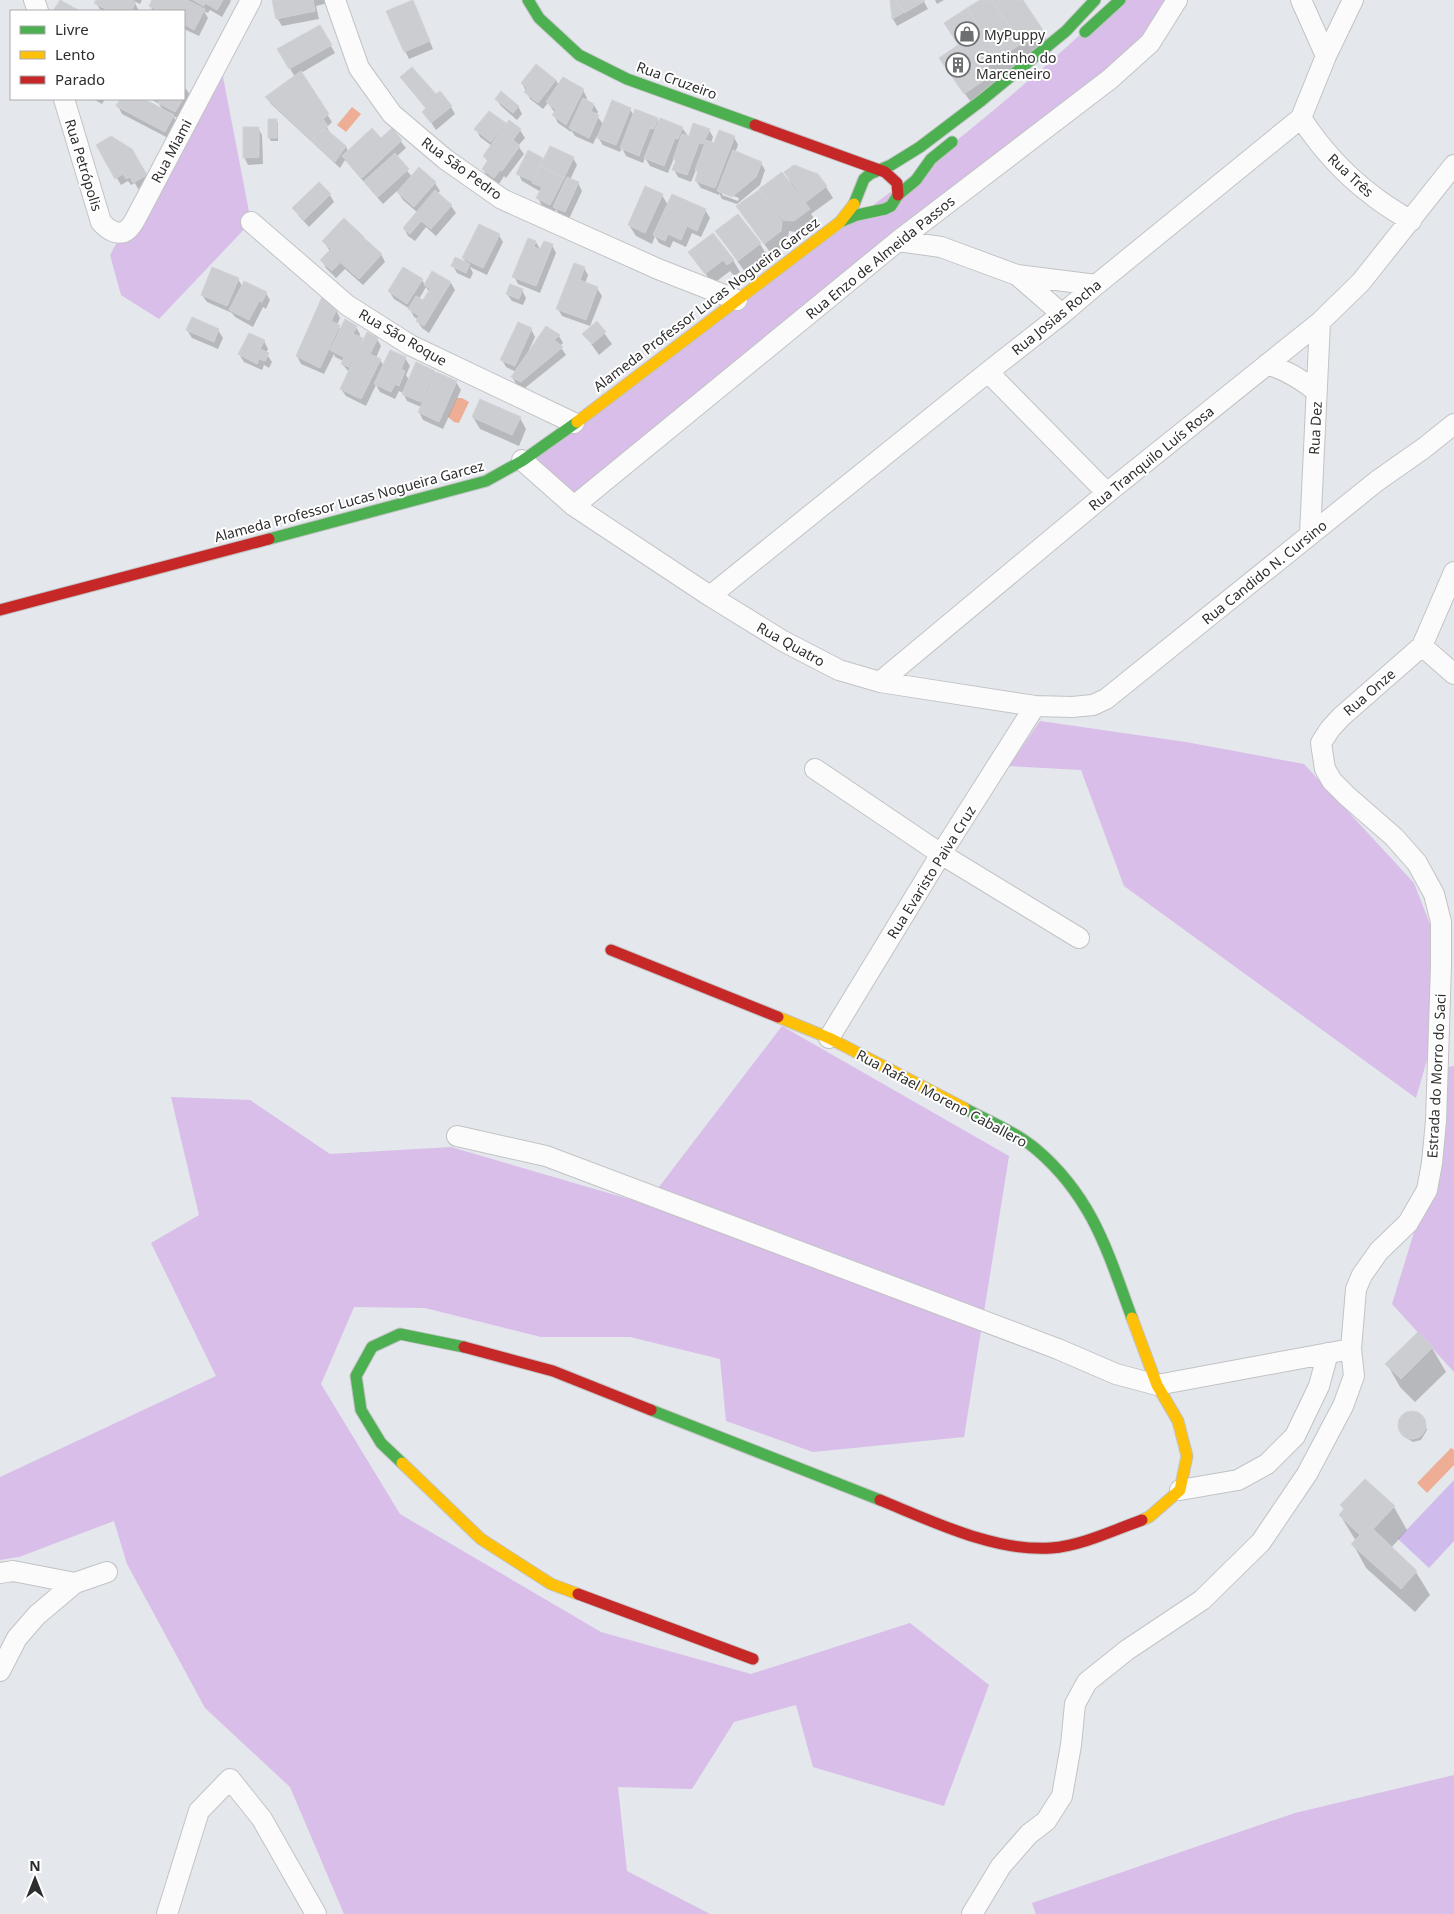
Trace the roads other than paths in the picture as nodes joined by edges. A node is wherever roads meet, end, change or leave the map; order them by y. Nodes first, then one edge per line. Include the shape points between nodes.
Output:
1 (251, 0) edge
2 (335, 0) edge
3 (528, 0) edge
4 (1095, 0) edge
5 (1120, 0) edge
6 (1177, 0) edge
7 (1301, 0) edge
8 (1353, 0) edge
9 (1077, 39) dead end
10 (1326, 56) junction
11 (64, 100) edge
12 (1300, 118) junction
13 (961, 135) dead end
14 (838, 154) junction
15 (1454, 165) edge
16 (880, 170) junction
17 (858, 193) junction
18 (898, 196) junction
19 (879, 210) junction
20 (934, 213) junction
21 (1411, 221) junction
22 (252, 222) dead end
23 (840, 222) junction
24 (107, 230) joint
25 (898, 241) junction
26 (941, 247) junction
27 (1017, 274) junction
28 (1096, 284) junction
29 (737, 300) junction
30 (1062, 314) junction
31 (1320, 322) junction
32 (1267, 364) junction
33 (988, 372) junction
34 (1316, 391) junction
35 (574, 423) junction
36 (1454, 424) edge
37 (1454, 440) edge
38 (1424, 448) junction
39 (522, 460) junction
40 (1107, 493) junction
41 (574, 506) junction
42 (1310, 534) junction
43 (1454, 572) edge
44 (710, 596) junction
45 (0, 610) edge
46 (1422, 646) junction
47 (1454, 674) edge
48 (880, 682) junction
49 (1106, 698) joint
50 (1035, 706) junction
51 (1321, 743) joint
52 (814, 769) dead end
53 (941, 854) junction
54 (1079, 938) dead end
55 (611, 950) dead end
56 (829, 1038) junction
57 (457, 1136) dead end
58 (1352, 1349) junction
59 (1328, 1353) junction
60 (1157, 1385) junction
61 (1180, 1490) junction
62 (107, 1572) dead end
63 (0, 1573) edge
64 (75, 1583) junction
65 (752, 1659) dead end
66 (0, 1671) edge
67 (168, 1914) edge
68 (316, 1914) edge
69 (972, 1914) edge

1 - 24 street, Rua Miami via 138,216 127,230
2 - 29 street, Rua São Pedro via 359,68 392,114 445,159 502,199 658,269
3 - 14 street, Rua Cruzeiro via 538,18 579,55 627,78
4 - 16 street, Alameda Professor Lucas Nogueira Garcez via 1066,31 982,100 920,147
5 - 9 street
6 - 20 street, Rua Enzo de Almeida Passos via 1150,42 1110,79
7 - 10 street
8 - 10 street, Rua Josias Rocha
10 - 12 street, Rua Josias Rocha
11 - 24 street, Rua Petrópolis via 101,222
12 - 21 street, Rua Três via 1333,160 1371,195
12 - 28 street, Rua Josias Rocha
13 - 18 street, Alameda Professor Lucas Nogueira Garcez via 931,159 916,180
14 - 16 street, Rua Cruzeiro
14 - 17 street via 854,176
15 - 21 street, Rua Tranquilo Luís Rosa
16 - 17 street, Alameda Professor Lucas Nogueira Garcez via 864,179
16 - 18 street via 895,179
17 - 19 street via 866,206
17 - 23 street, Alameda Professor Lucas Nogueira Garcez via 854,205
18 - 19 street, Alameda Professor Lucas Nogueira Garcez via 891,206
19 - 23 street, Alameda Professor Lucas Nogueira Garcez
20 - 25 street, Rua Enzo de Almeida Passos
20 - 26 street via 932,229
21 - 31 street, Rua Tranquilo Luís Rosa via 1362,282
22 - 35 street, Rua São Roque via 347,305 410,345
23 - 29 street, Alameda Professor Lucas Nogueira Garcez
25 - 26 street
25 - 41 street, Rua Enzo de Almeida Passos
26 - 27 street
27 - 28 street
27 - 30 street
28 - 30 street, Rua Josias Rocha
29 - 35 street, Alameda Professor Lucas Nogueira Garcez
30 - 33 street, Rua Josias Rocha
31 - 32 street, Rua Tranquilo Luís Rosa
31 - 34 street, Rua Dez
32 - 34 street via 1293,375
32 - 40 street, Rua Tranquilo Luís Rosa
33 - 40 street
33 - 44 street, Rua Josias Rocha
34 - 42 street, Rua Dez
35 - 39 street, Alameda Professor Lucas Nogueira Garcez
36 - 38 street, Rua Candido N. Cursino
37 - 38 street, Rua Candido N. Cursino
38 - 42 street, Rua Candido N. Cursino
39 - 41 street, Rua Quatro
39 - 45 street, Alameda Professor Lucas Nogueira Garcez via 486,480
40 - 48 street, Rua Tranquilo Luís Rosa
41 - 44 street, Rua Quatro
42 - 49 street, Rua Candido N. Cursino
43 - 46 street
44 - 48 street, Rua Quatro via 783,641 839,670
46 - 47 street
46 - 51 street, Rua Onze via 1341,717
48 - 50 street, Rua Quatro
49 - 50 street, Rua Quatro via 1093,705
50 - 53 street, Rua Evaristo Paiva Cruz
51 - 58 street, Estrada do Morro do Saci via 1325,769 1332,781 1394,837 1417,863 1434,894 1441,922 1436,1121 1427,1190 1408,1223 1379,1251 1362,1275 1356,1289
52 - 53 street
53 - 54 street
53 - 56 street, Rua Evaristo Paiva Cruz
55 - 56 street, Rua Rafael Moreno Caballero
56 - 60 street, Rua Rafael Moreno Caballero via 1009,1132 1036,1148 1060,1172 1084,1202 1103,1239
57 - 60 street via 546,1156 1058,1348 1116,1374
58 - 59 street
58 - 69 street, Estrada do Morro do Saci via 1354,1376 1343,1406 1307,1474 1261,1542 1202,1600 1127,1650 1087,1682 1076,1704 1062,1796 1046,1821 1029,1834 1001,1866
59 - 60 street
59 - 61 street via 1319,1386 1295,1436 1266,1464 1238,1480
60 - 61 street, Rua Rafael Moreno Caballero via 1178,1421 1187,1456
61 - 65 street via 1149,1518 1090,1539 1052,1548 1019,1547 966,1536 553,1370 400,1334 372,1347 356,1376 361,1410 381,1443 481,1540 551,1584
62 - 64 street
63 - 64 street via 13,1571
64 - 66 street via 17,1638
67 - 68 street via 199,1811 230,1778 262,1819

